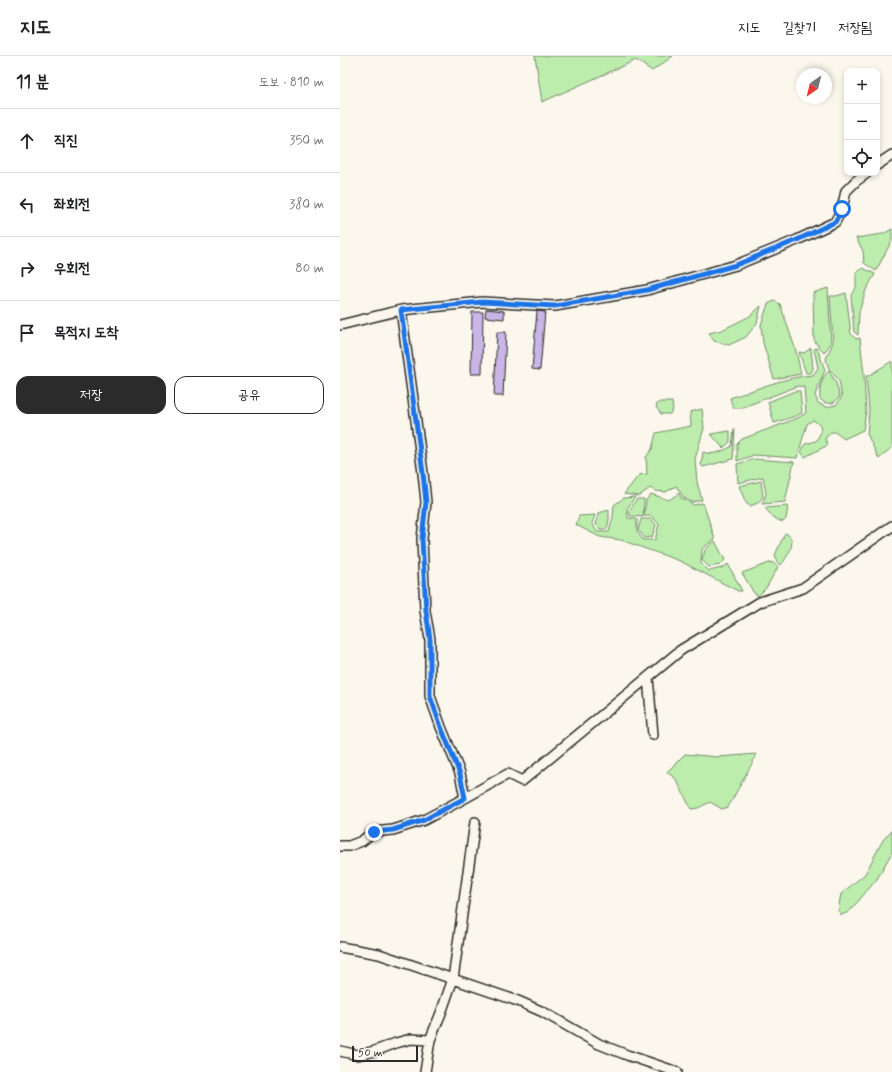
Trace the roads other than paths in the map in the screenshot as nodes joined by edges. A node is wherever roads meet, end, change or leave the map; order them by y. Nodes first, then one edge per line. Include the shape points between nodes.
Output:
1 (892, 155) edge
2 (880, 164) edge
3 (863, 176) edge
4 (401, 310) junction
5 (340, 325) edge
6 (892, 526) edge
7 (648, 677) junction
8 (653, 735) dead end
9 (465, 798) junction
10 (475, 822) dead end
11 (340, 846) edge
12 (340, 947) edge
13 (453, 979) junction
14 (430, 1040) junction
15 (340, 1051) edge
16 (425, 1072) edge
17 (677, 1072) edge

1 - 2 street
3 - 4 street via 846,192 842,209 835,222 736,265 647,290 555,306 482,302
4 - 5 street
4 - 9 street via 426,502 422,539 430,639 430,696 460,774
6 - 7 street via 803,588 760,602 681,650
7 - 8 street
7 - 9 street via 522,781 508,774
9 - 11 street via 424,820 393,830 374,832 362,841
10 - 13 street
12 - 13 street via 379,954
13 - 14 street
13 - 17 street via 518,1001 543,1012 599,1044
14 - 15 street via 411,1039 358,1055
14 - 16 street

